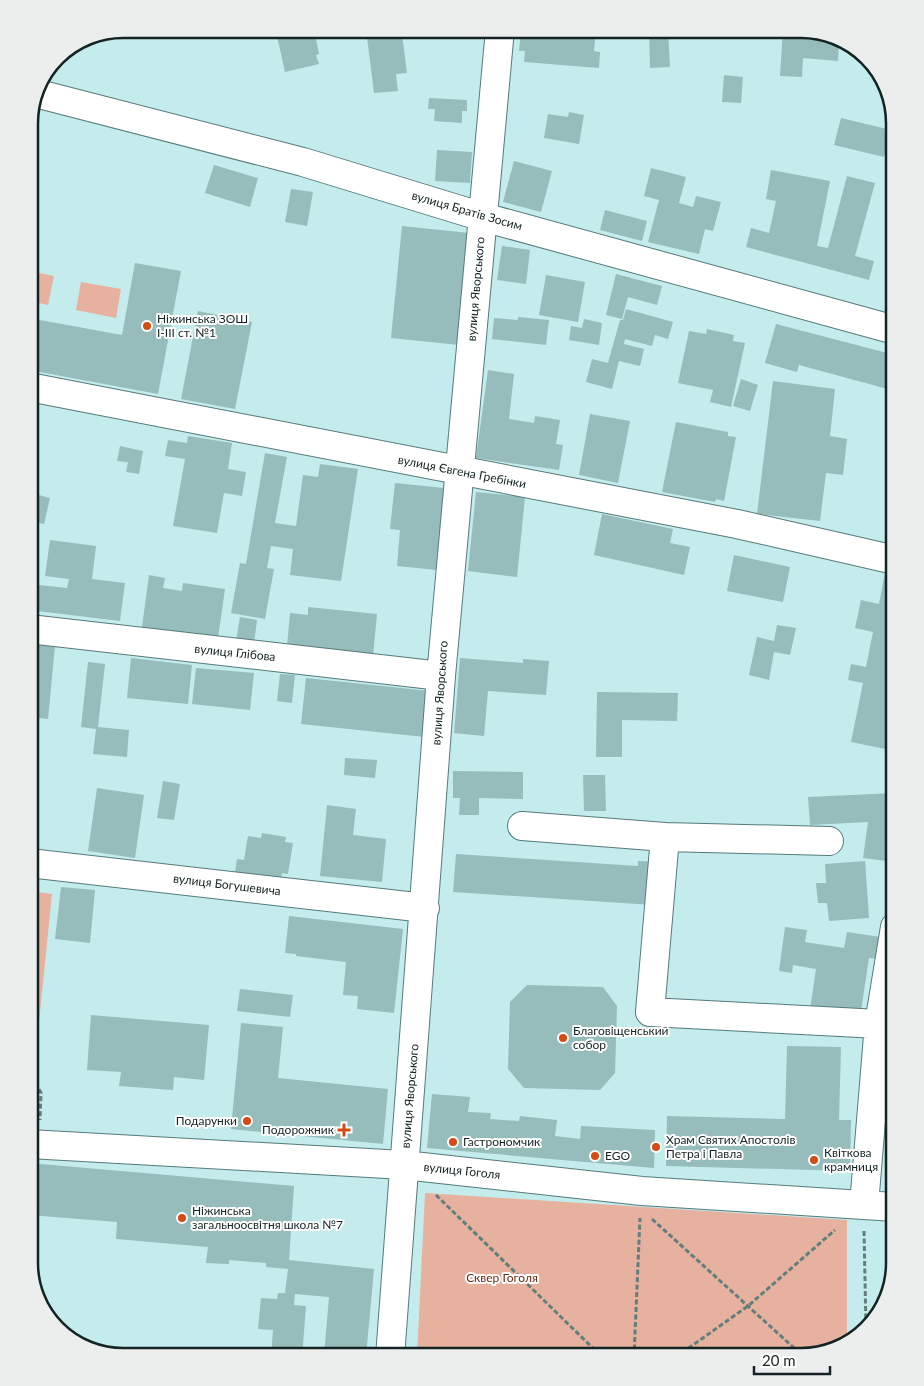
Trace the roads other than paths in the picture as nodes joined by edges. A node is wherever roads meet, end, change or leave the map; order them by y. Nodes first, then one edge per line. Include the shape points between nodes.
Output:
1 (499, 38) edge
2 (42, 95) edge
3 (483, 217) junction
4 (886, 328) edge
5 (38, 389) edge
6 (459, 471) junction
7 (886, 558) edge
8 (38, 630) edge
9 (441, 676) junction
10 (522, 826) dead end
11 (665, 837) junction
12 (829, 841) dead end
13 (38, 864) edge
14 (425, 908) junction
15 (886, 982) edge
16 (879, 1024) junction
17 (38, 1145) edge
18 (404, 1165) junction
19 (864, 1205) junction
20 (886, 1207) edge
21 (391, 1348) edge

1 - 3 street, вулиця Яворського
2 - 3 street, вулиця Братів Зосим via 303,162
3 - 4 street, вулиця Братів Зосим
3 - 6 street, вулиця Яворського
5 - 6 street, вулиця Євгена Гребінки
6 - 7 street, вулиця Євгена Гребінки via 737,524
6 - 9 street, вулиця Яворського
8 - 9 street, вулиця Глібова
9 - 14 street, вулиця Яворського
10 - 11 street
11 - 12 street
11 - 16 street via 650,1012
13 - 14 street, вулиця Богушевича
14 - 18 street, вулиця Яворського
15 - 16 street
16 - 19 street
17 - 18 street, вулиця Гоголя
18 - 19 street, вулиця Гоголя via 641,1200
18 - 21 street, вулиця Яворського
19 - 20 street, вулиця Гоголя

